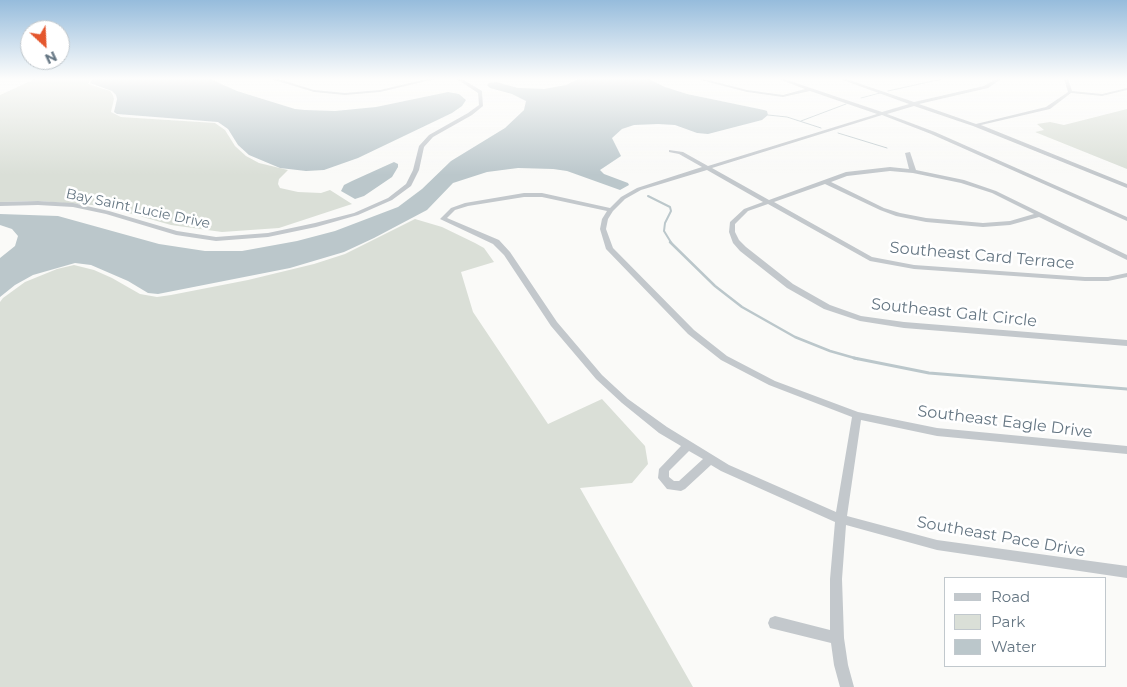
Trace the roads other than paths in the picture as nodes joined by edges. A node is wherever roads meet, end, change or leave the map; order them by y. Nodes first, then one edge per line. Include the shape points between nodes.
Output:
1 (474, 111) edge
2 (874, 111) edge
3 (892, 111) edge
4 (939, 111) edge
5 (1035, 111) edge
6 (883, 114) junction
7 (976, 125) junction
8 (671, 151) dead end
9 (908, 153) dead end
10 (708, 168) junction
11 (913, 171) junction
12 (825, 181) junction
13 (1127, 186) edge
14 (767, 201) junction
15 (0, 204) edge
16 (611, 210) junction
17 (1039, 215) junction
18 (1127, 218) edge
19 (1127, 258) edge
20 (1127, 275) edge
21 (1127, 342) edge
22 (857, 415) junction
23 (687, 446) junction
24 (1127, 450) edge
25 (710, 460) junction
26 (841, 519) junction
27 (1127, 572) edge
28 (775, 623) dead end
29 (837, 638) junction
30 (847, 687) edge

1 - 15 street, Bay Saint Lucie Drive via 431,136 421,147 409,185 390,199 356,214 268,235 216,239 176,233 73,205 38,202
2 - 6 street
3 - 6 street
4 - 7 street
5 - 7 street
6 - 10 street
6 - 18 street
7 - 13 street
8 - 10 street, Southeast Card Terrace
9 - 11 street
10 - 14 street, Southeast Card Terrace
10 - 16 street via 639,189
11 - 12 street, Southeast Galt Circle via 868,170
11 - 17 street, Southeast Galt Circle via 994,192
12 - 14 street, Southeast Galt Circle
12 - 17 street via 882,209 926,220 983,225 1010,223
14 - 20 street, Southeast Card Terrace via 870,259 914,267 1056,277 1093,279
14 - 21 street, Southeast Galt Circle via 736,217 732,223 736,241 790,286 827,306 860,318 904,326
16 - 22 street, Southeast Eagle Drive via 602,229 610,249 691,332 724,358 772,383
16 - 23 street, Southeast Pace Drive via 542,195 524,195 466,204 453,209 443,219 496,242 554,324 599,377 625,401
17 - 19 street, Southeast Galt Circle
22 - 24 street, Southeast Eagle Drive via 937,432
22 - 26 street
23 - 25 street, Southeast Pace Drive
23 - 25 street via 664,469 663,478 671,486 681,486
25 - 26 street, Southeast Pace Drive
26 - 27 street, Southeast Pace Drive via 937,544
26 - 29 street via 836,579
28 - 29 street
29 - 30 street via 840,666

